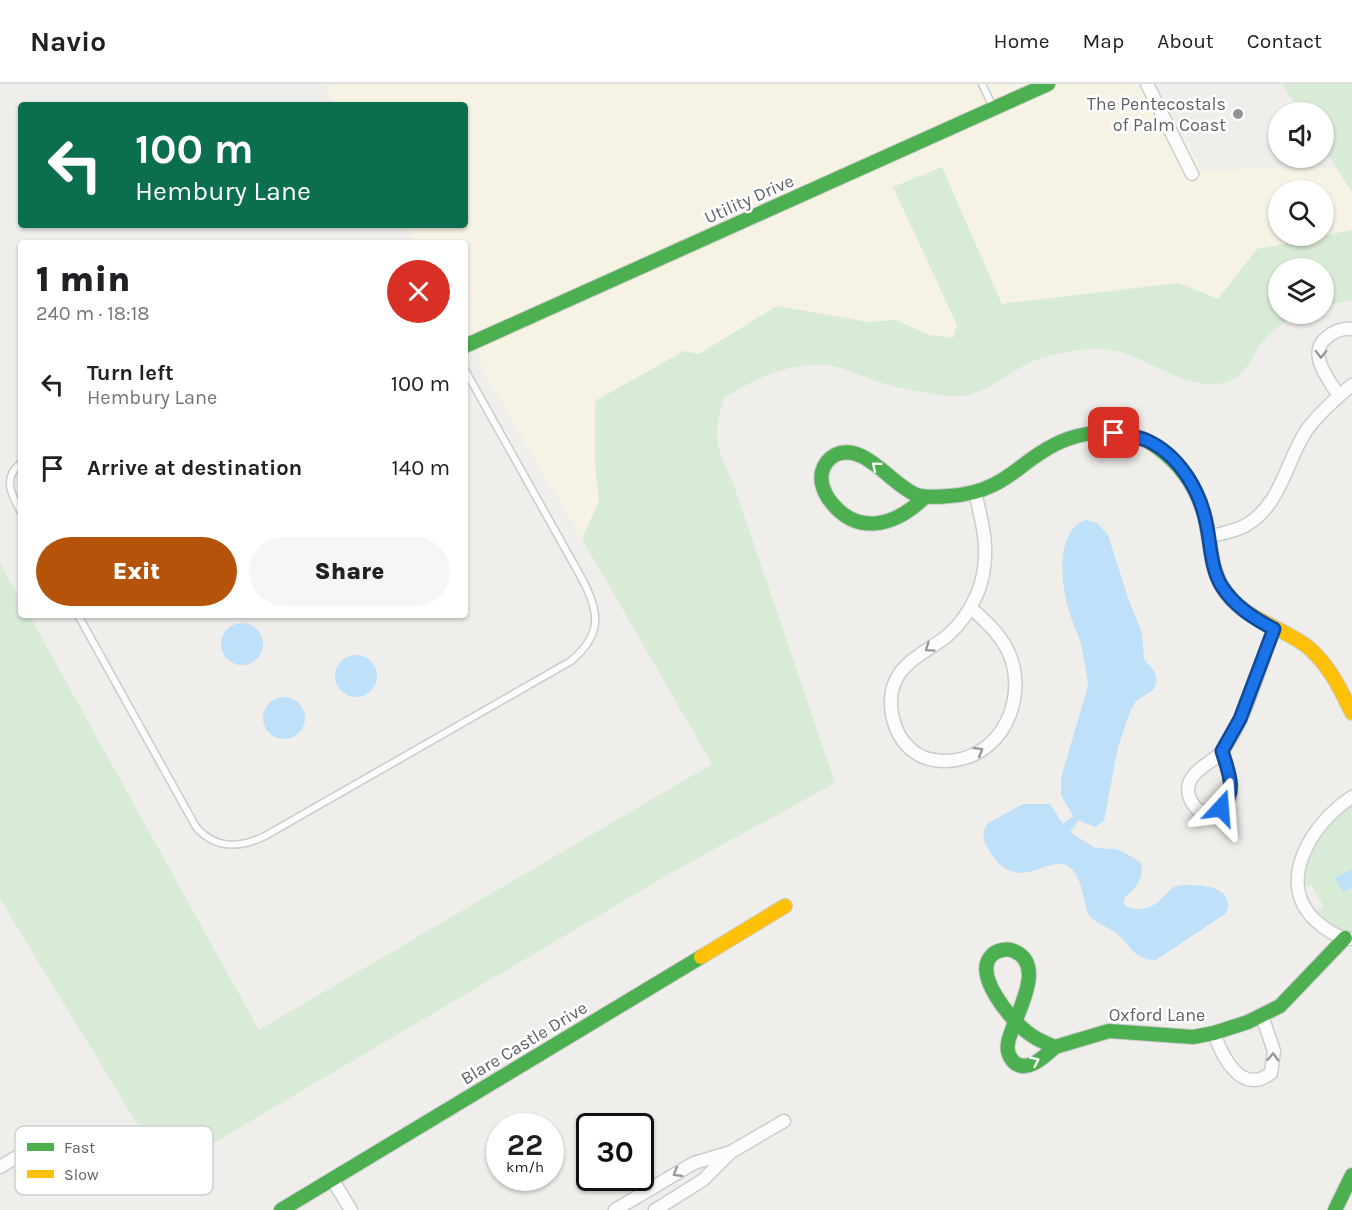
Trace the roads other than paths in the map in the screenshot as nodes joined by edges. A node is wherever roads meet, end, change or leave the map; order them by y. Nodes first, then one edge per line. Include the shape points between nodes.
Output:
1 (982, 84) edge
2 (1048, 84) edge
3 (1147, 84) edge
4 (993, 109) junction
5 (1192, 174) dead end
6 (1352, 329) edge
7 (468, 345) edge
8 (468, 375) edge
9 (1352, 385) edge
10 (1339, 396) junction
11 (18, 466) edge
12 (975, 493) junction
13 (925, 497) junction
14 (18, 505) edge
15 (1209, 537) junction
16 (971, 608) junction
17 (80, 618) edge
18 (1274, 629) junction
19 (1352, 712) edge
20 (1222, 751) junction
21 (1352, 797) edge
22 (785, 906) dead end
23 (1348, 939) edge
24 (1262, 1016) junction
25 (1016, 1022) junction
26 (1214, 1034) junction
27 (1055, 1047) junction
28 (784, 1121) dead end
29 (731, 1152) junction
30 (15, 1158) edge
31 (0, 1167) edge
32 (1352, 1175) edge
33 (332, 1179) junction
34 (281, 1210) edge
35 (351, 1210) edge
36 (615, 1210) edge
37 (656, 1210) edge
38 (1335, 1210) edge

1 - 4 lane
2 - 4 street, Utility Drive
3 - 5 street
4 - 7 street, Utility Drive
6 -> 10 street via 1332,332 1318,353 1321,368
8 - 17 lane via 594,604 593,635 571,661 266,836 232,846 212,841 196,827
9 - 10 street
10 - 15 street via 1306,432 1267,509 1247,525
11 - 14 lane via 9,480
12 - 13 street
12 - 15 street via 995,485 1060,442 1096,432 1123,434 1157,446 1178,465 1198,497
12 - 16 street via 984,526 986,560
13 -> 13 street via 894,482 856,453 831,457 822,473 821,482 830,502 861,522 895,520
15 - 18 street via 1214,569 1228,595 1255,619
16 -> 16 street via 948,635 906,667 892,688 897,730 912,751 922,757 947,761 973,755 1000,733 1012,710 1016,685 1009,654 999,637
18 - 19 street via 1300,642 1319,658
18 - 20 street via 1240,719
20 - 20 street via 1190,781 1190,798 1198,810 1212,812 1221,808 1231,794
21 - 23 street via 1315,831 1298,877 1300,898 1306,910 1323,928
22 - 33 street, Blare Castle Drive
23 - 24 street, Oxford Lane via 1288,998
24 - 26 street, Oxford Lane
26 -> 24 street via 1233,1069 1244,1078 1263,1079 1271,1073 1274,1051
25 - 25 street via 1029,968 1022,956 1003,950 988,959 986,971 992,988
25 - 27 street
25 -> 27 street, Oxford Lane via 1008,1047 1016,1064 1034,1063
26 - 27 street, Oxford Lane via 1171,1037 1108,1031
28 - 29 street
29 -> 36 street via 694,1163
29 - 37 street via 704,1180
30 - 31 street
32 - 38 street
33 - 34 street, Blare Castle Drive
33 - 35 street

